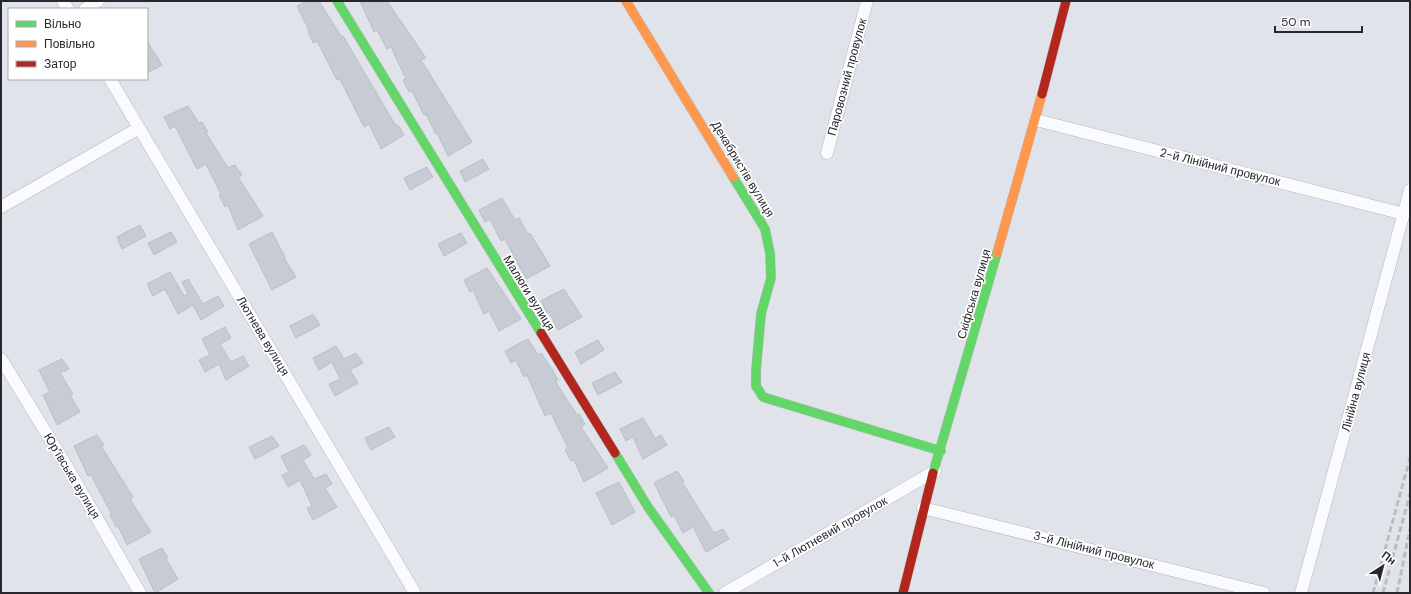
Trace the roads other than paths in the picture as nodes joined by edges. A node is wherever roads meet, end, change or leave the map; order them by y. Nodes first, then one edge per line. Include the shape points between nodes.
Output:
1 (98, 1) edge
2 (337, 1) edge
3 (626, 1) edge
4 (867, 1) edge
5 (1066, 1) edge
6 (87, 8) edge
7 (111, 80) edge
8 (1036, 120) junction
9 (139, 128) junction
10 (827, 153) dead end
11 (1410, 190) edge
12 (1, 207) edge
13 (1404, 214) junction
14 (1, 359) edge
15 (941, 451) junction
16 (935, 470) junction
17 (923, 508) junction
18 (140, 593) edge
19 (415, 593) edge
20 (709, 593) edge
21 (725, 593) edge
22 (903, 593) edge
23 (1264, 593) edge
24 (1301, 593) edge

1 - 6 street
2 - 20 street, Малюги вулиця via 648,507
3 - 15 street, Декабристів вулиця via 765,229 770,253 771,278 762,314 756,370 756,386 763,396
4 - 10 street, Паровозний провулок
5 - 8 street, Скіфська вулиця
7 - 9 street, Лютнева вулиця
8 - 13 street, 2-й Лінійний провулок
8 - 15 street, Скіфська вулиця
9 - 12 street
9 - 19 street, Лютнева вулиця
11 - 13 street, Лінійна вулиця
13 - 24 street, Лінійна вулиця
14 - 18 street, Юр’ївська вулиця
15 - 16 street, Скіфська вулиця
16 - 17 street, Скіфська вулиця
16 - 21 street, 1-й Лютневий провулок
17 - 22 street, Скіфська вулиця
17 - 23 street, 3-й Лінійний провулок

